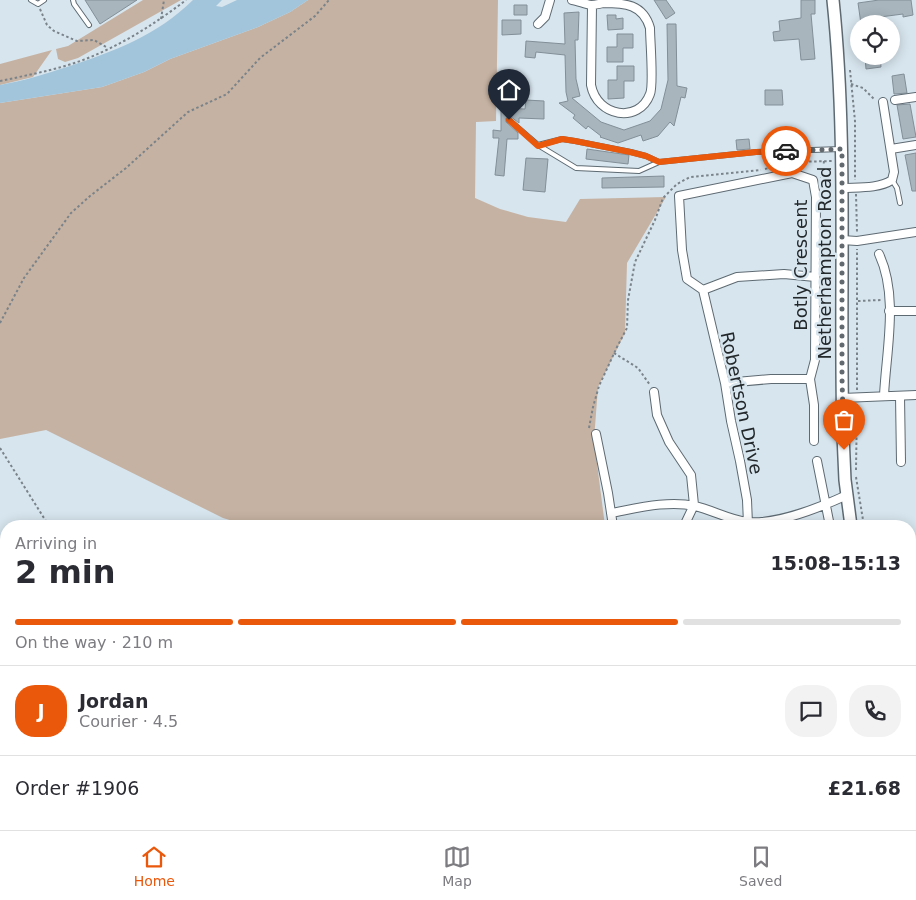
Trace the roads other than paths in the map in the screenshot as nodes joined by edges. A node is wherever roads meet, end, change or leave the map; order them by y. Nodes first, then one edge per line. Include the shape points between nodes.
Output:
1 (31, 0) edge
2 (44, 0) edge
3 (73, 0) edge
4 (550, 0) edge
5 (572, 0) edge
6 (832, 0) edge
7 (592, 5) junction
8 (538, 24) dead end
9 (89, 25) dead end
10 (916, 97) edge
11 (895, 100) dead end
12 (883, 102) road end
13 (509, 120) dead end
14 (916, 145) edge
15 (538, 146) junction
16 (842, 149) junction
17 (891, 149) junction
18 (659, 162) junction
19 (892, 180) junction
20 (842, 188) junction
21 (900, 203) dead end
22 (916, 232) edge
23 (842, 240) junction
24 (879, 254) dead end
25 (815, 278) junction
26 (703, 290) junction
27 (889, 311) junction
28 (916, 311) edge
29 (810, 379) junction
30 (725, 383) junction
31 (654, 392) road end
32 (916, 395) edge
33 (884, 396) junction
34 (900, 396) junction
35 (842, 398) junction
36 (596, 434) dead end
37 (814, 441) dead end
38 (817, 461) dead end
39 (901, 462) dead end
40 (847, 495) junction
41 (694, 505) junction
42 (824, 506) junction
43 (611, 513) junction
44 (612, 520) edge
45 (687, 520) edge
46 (736, 520) edge
47 (747, 520) edge
48 (773, 520) edge
49 (828, 520) edge
50 (850, 520) edge

1 - 2 lane via 38,4
3 - 9 lane
4 - 8 street via 545,17
5 - 7 street
6 - 16 main road, Netherhampton Road
7 - 7 street via 628,4 647,18 652,91 646,102 633,111 607,110 593,95
10 - 11 street
12 - 17 street
13 - 15 lane
14 - 17 street
15 - 18 lane via 562,139 630,152
15 - 18 lane via 576,168 639,171
16 - 18 lane via 756,152
16 - 20 main road, Netherhampton Road
17 - 19 street
19 - 20 street via 876,186
19 - 21 lane
20 - 23 main road, Netherhampton Road
22 - 23 street via 857,241
23 - 35 main road, Netherhampton Road
24 - 27 street via 886,269
25 - 26 street via 784,274 737,277
25 - 26 street, Botly Crescent via 816,197 812,180 792,173 679,196 687,279
25 - 29 street, Botly Crescent via 815,360
26 - 30 street, Robertson Drive
27 - 28 street
27 - 33 street
29 - 30 street
29 - 37 street
30 - 47 street, Robertson Drive
31 - 41 street via 657,415 669,442 691,475
32 - 34 street
33 - 34 street
33 - 35 street
34 - 39 street via 904,425
35 - 40 main road, Netherhampton Road
36 - 43 street
38 - 42 street
40 - 42 street
40 - 50 main road, Netherhampton Road
41 - 43 street via 660,504
41 - 45 street
41 - 46 street
42 - 48 street
42 - 49 street
43 - 44 street

